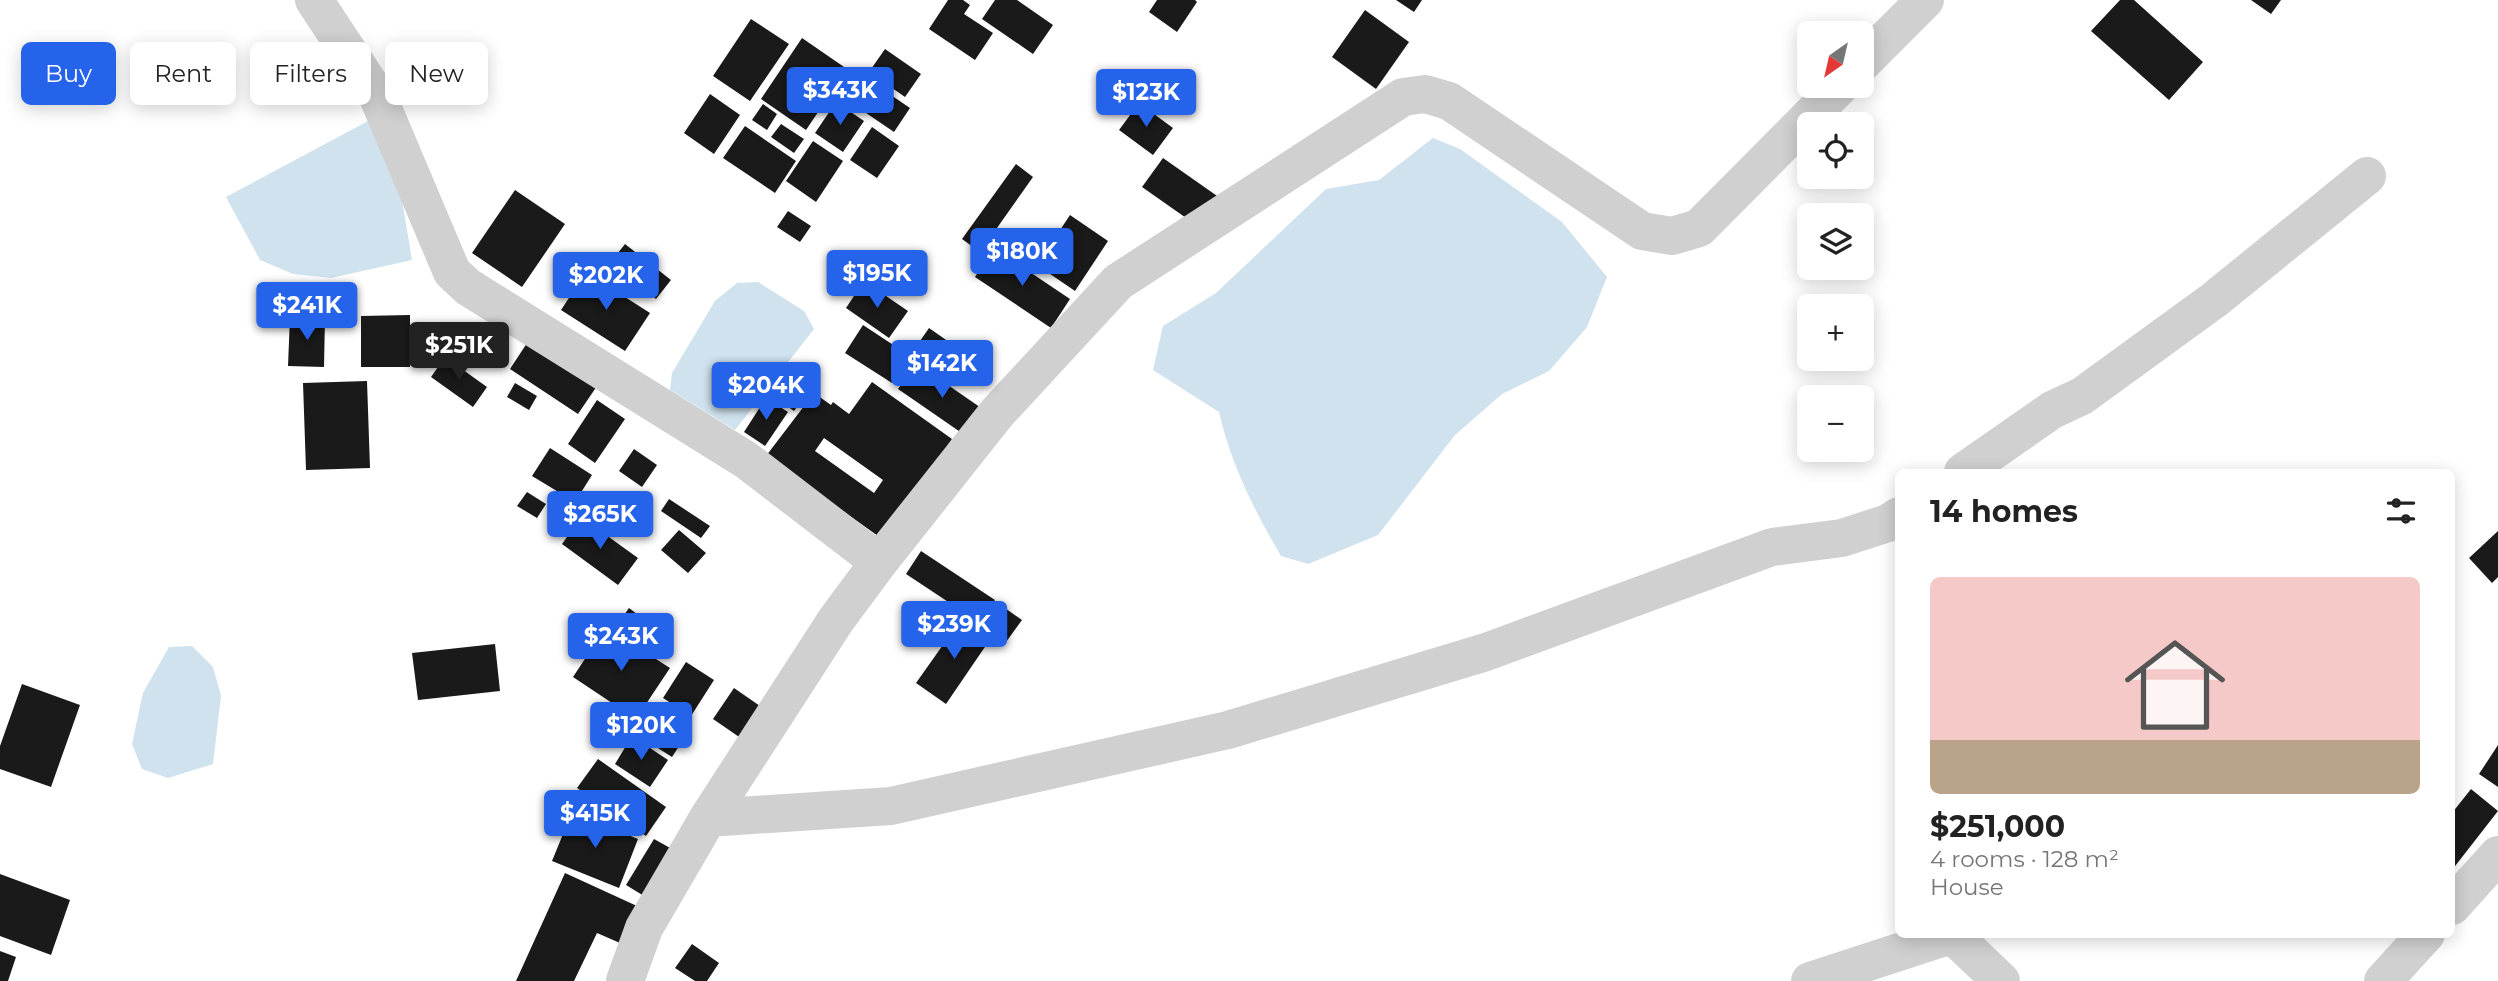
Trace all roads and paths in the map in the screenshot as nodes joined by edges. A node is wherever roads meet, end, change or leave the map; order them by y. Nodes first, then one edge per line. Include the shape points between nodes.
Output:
1 (314, 0) edge
2 (1925, 0) edge
3 (1874, 52) edge
4 (1828, 98) edge
5 (2367, 176) dead end
6 (1967, 469) edge
7 (1895, 519) edge
8 (879, 562) junction
9 (708, 818) junction
10 (2498, 855) edge
11 (2455, 903) edge
12 (1942, 938) edge
13 (1952, 938) edge
14 (2422, 938) edge
15 (625, 981) edge
16 (1810, 981) edge
17 (2001, 981) edge
18 (2383, 981) edge

1 - 8 street via 378,97 452,272 468,287 746,460
2 - 3 street
4 - 8 street via 1699,228 1672,236 1642,231 1449,101 1425,94 1403,97 1118,282 997,414
5 - 6 street via 2214,300 2082,396 2052,410
7 - 9 street via 1842,538 1772,547 1486,652 1228,730 891,806
8 - 9 street via 836,620
9 - 15 street via 644,928
10 - 11 street
12 - 16 street
13 - 17 street
14 - 18 street

